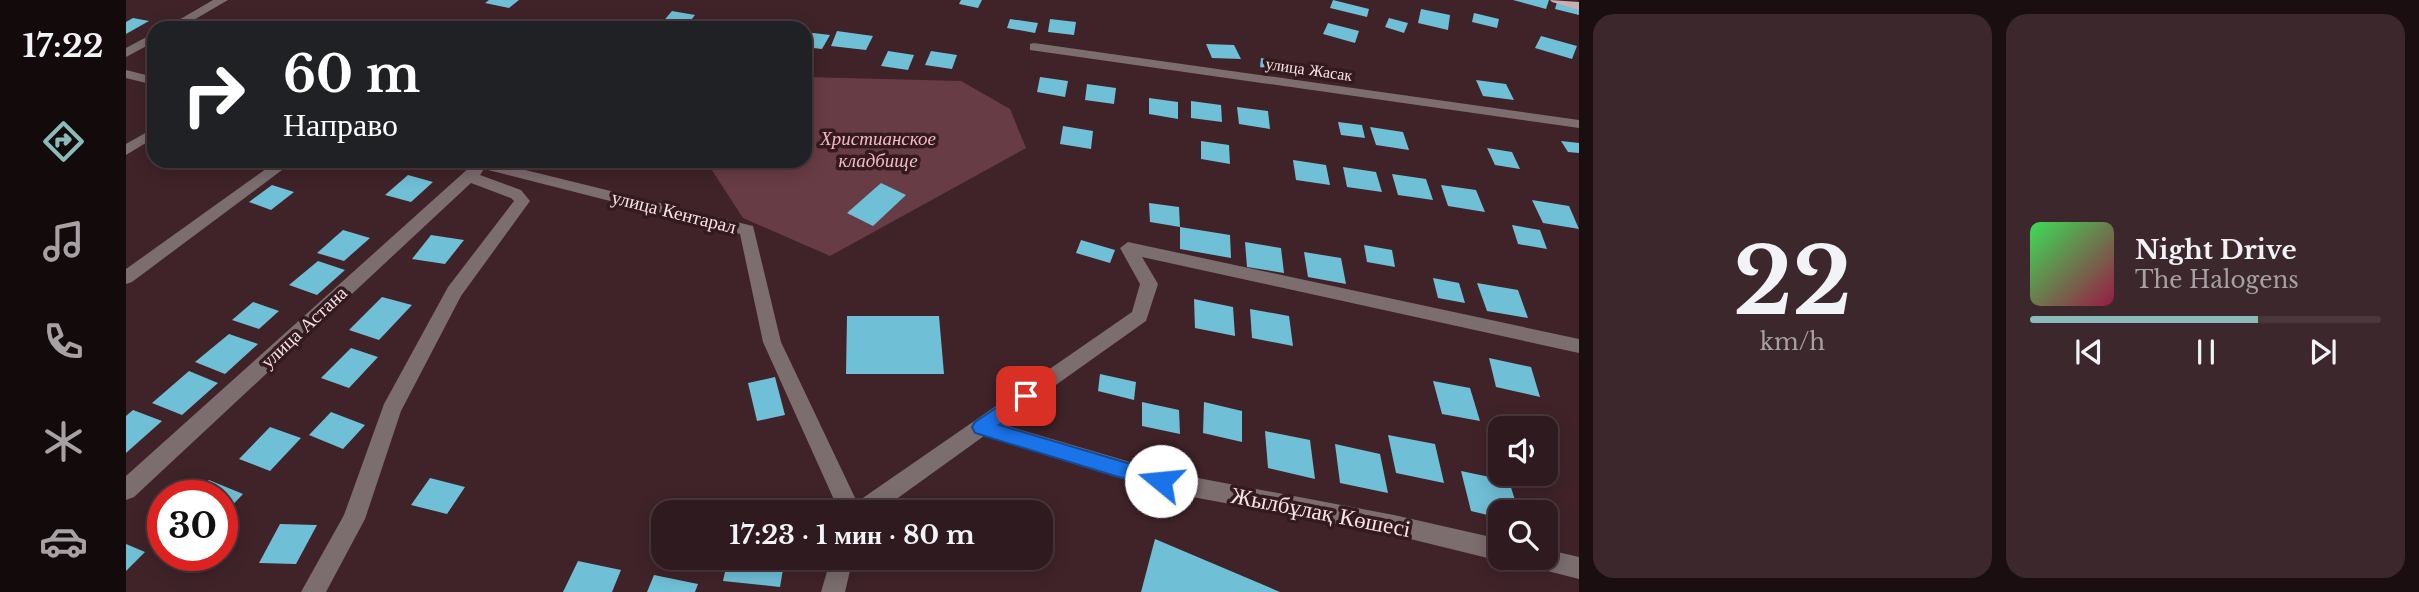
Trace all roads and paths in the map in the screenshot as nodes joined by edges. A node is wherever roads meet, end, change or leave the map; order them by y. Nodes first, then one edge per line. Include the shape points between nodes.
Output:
1 (222, 0) edge
2 (1556, 0) edge
3 (1579, 6) edge
4 (184, 21) edge
5 (147, 41) edge
6 (1034, 47) dead end
7 (126, 53) edge
8 (126, 74) edge
9 (147, 79) edge
10 (1579, 124) edge
11 (147, 136) edge
12 (126, 150) edge
13 (277, 168) edge
14 (472, 168) edge
15 (475, 168) edge
16 (477, 168) edge
17 (126, 278) edge
18 (1579, 345) edge
19 (981, 427) junction
20 (126, 490) edge
21 (844, 500) edge
22 (877, 500) edge
23 (1488, 547) edge
24 (1558, 563) edge
25 (1579, 568) edge
26 (839, 570) edge
27 (313, 592) edge
28 (833, 592) edge

1 - 4 street
2 - 3 main road
5 - 7 street
6 - 10 street, улица Жасак
8 - 9 street
11 - 12 street
13 - 17 street
14 - 20 street, улица Астана
15 - 27 street via 522,201 454,292 391,410 354,519
16 - 21 street, улица Кентарал via 747,230 772,342
18 - 19 street via 1128,248 1149,284 1140,316
19 - 22 street
19 - 23 street, Жылбұлақ Көшесі via 1161,481
24 - 25 street
26 - 28 street

